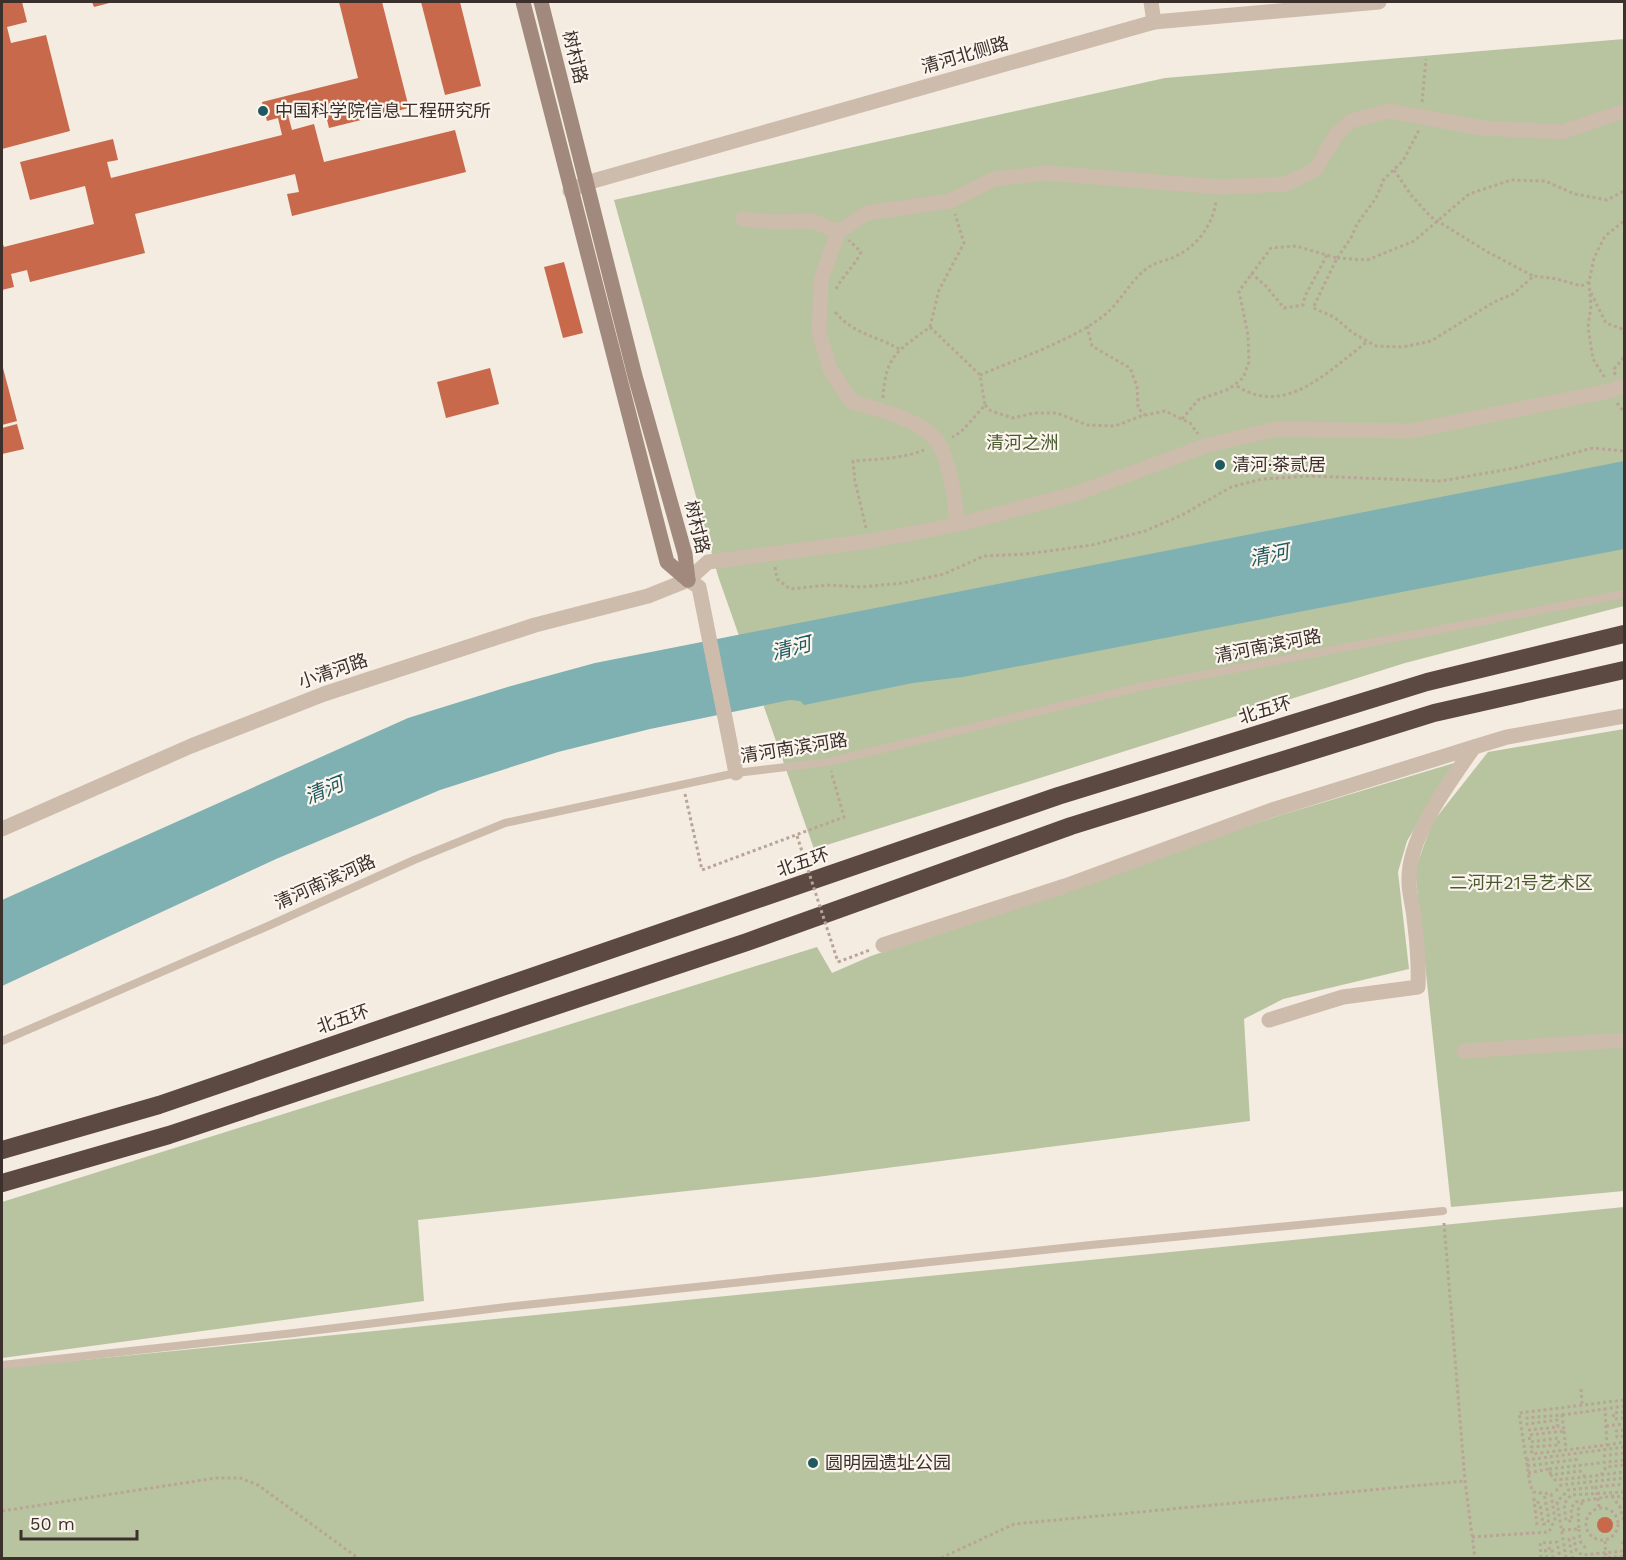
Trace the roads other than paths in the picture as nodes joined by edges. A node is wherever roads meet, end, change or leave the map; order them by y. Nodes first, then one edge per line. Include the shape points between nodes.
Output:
1 (523, 2) edge
2 (541, 2) edge
3 (1151, 2) edge
4 (1379, 2) edge
5 (1154, 22) junction
6 (1624, 111) edge
7 (586, 183) junction
8 (570, 191) junction
9 (743, 219) dead end
10 (838, 232) junction
11 (1624, 386) edge
12 (956, 525) junction
13 (688, 580) junction
14 (1624, 594) edge
15 (1624, 634) edge
16 (1624, 669) edge
17 (1624, 716) edge
18 (1474, 747) junction
19 (736, 773) junction
20 (2, 829) edge
21 (883, 945) road end
22 (1269, 1020) dead end
23 (1624, 1040) edge
24 (2, 1041) edge
25 (1464, 1051) dead end
26 (2, 1150) edge
27 (2, 1183) edge
28 (1443, 1210) road end
29 (2, 1365) edge

1 - 8 main road, 树村路
2 - 7 main road, 树村路
3 - 5 street
4 - 5 street, 清河北侧路
5 - 7 street, 清河北侧路
6 - 10 street via 1562,132 1482,128 1389,111 1351,121 1336,135 1316,169 1287,184 1219,187 1046,173 994,179 950,201 867,213
7 - 8 street, 清河北侧路
7 - 13 main road, 树村路 via 685,554
8 - 13 main road, 树村路 via 667,562
9 - 10 street via 813,221
10 - 12 street via 821,280 819,334 831,371 852,402 892,413 936,440 948,464
11 - 12 street, 小清河路 via 1411,431 1276,429 1205,446 1075,494
12 - 13 street, 小清河路 via 870,541 708,562
13 - 19 street via 699,587 704,607
13 - 20 street, 小清河路 via 648,596 535,625 324,694 191,746
14 - 19 lane, 清河南滨河路 via 1140,687 828,762
15 - 26 highway, 北五环 via 1427,682 1058,796 159,1105
16 - 27 highway via 1434,713 1071,825 747,942 169,1136
17 - 18 street via 1507,737
18 - 21 street via 1272,810 1065,886
18 - 22 street via 1442,793 1421,832 1410,865 1418,987 1343,997
19 - 24 lane, 清河南滨河路 via 505,823
23 - 25 street
28 - 29 lane via 506,1307

